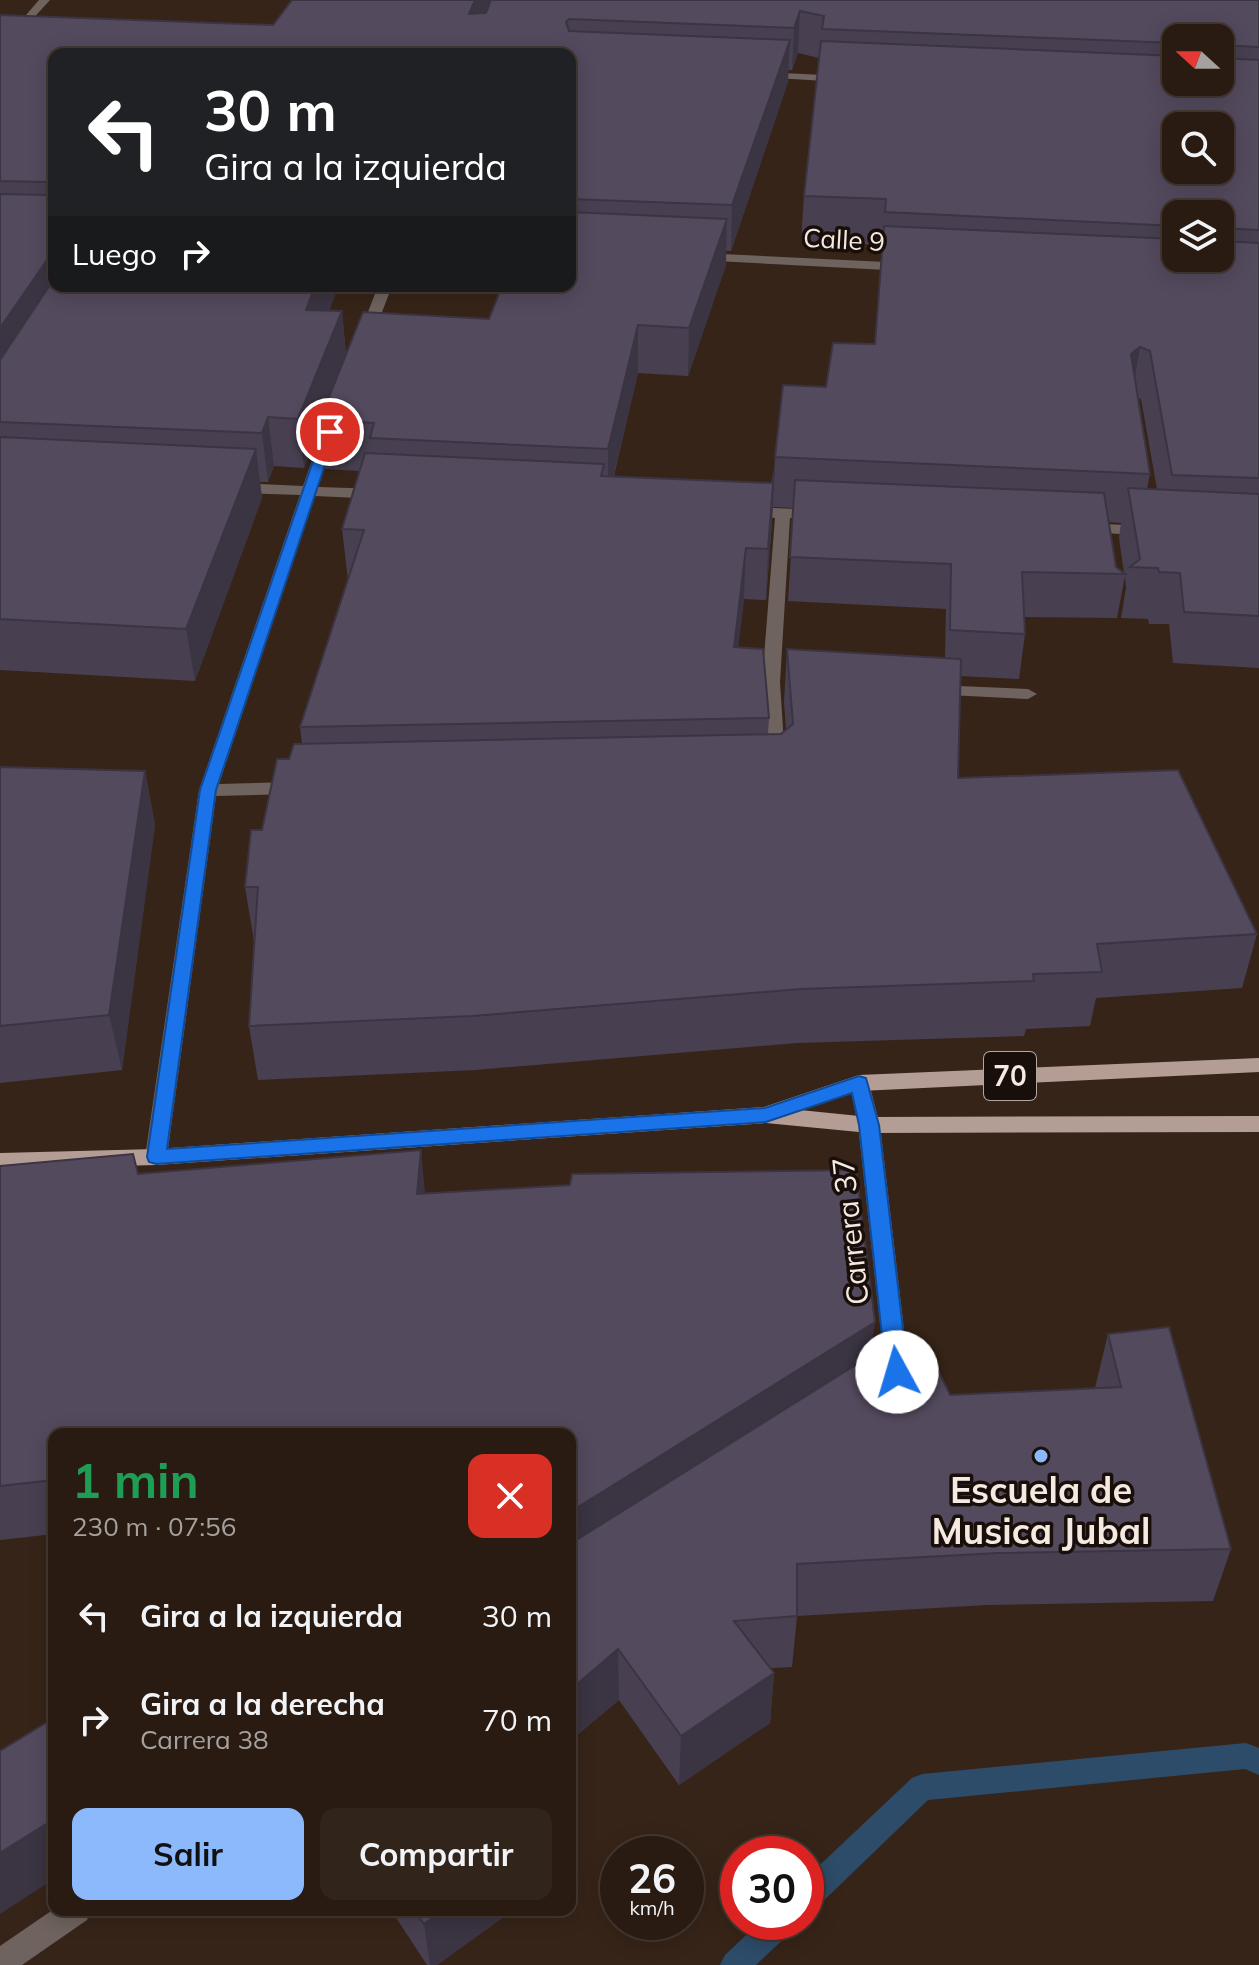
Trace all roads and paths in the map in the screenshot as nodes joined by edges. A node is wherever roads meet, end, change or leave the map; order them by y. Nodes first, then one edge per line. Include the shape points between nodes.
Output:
1 (45, 0) edge
2 (18, 49) edge
3 (1, 51) edge
4 (745, 74) edge
5 (856, 79) edge
6 (680, 256) edge
7 (914, 267) edge
8 (383, 292) edge
9 (357, 359) edge
10 (341, 403) edge
11 (215, 487) edge
12 (307, 490) junction
13 (403, 495) edge
14 (735, 511) edge
15 (783, 513) junction
16 (844, 516) edge
17 (1060, 527) edge
18 (1158, 527) edge
19 (923, 689) edge
20 (1028, 694) dead end
21 (778, 778) edge
22 (319, 787) edge
23 (208, 790) junction
24 (1259, 1065) edge
25 (859, 1083) junction
26 (766, 1115) junction
27 (1259, 1124) edge
28 (869, 1125) junction
29 (156, 1157) junction
30 (0, 1161) edge
31 (845, 1406) edge
32 (68, 1916) edge
33 (0, 1963) edge

1 - 3 street
2 - 3 street
4 - 5 street
6 - 7 street, Calle 9
8 - 9 street
10 - 12 street
11 - 12 street
12 - 13 street
12 - 23 street
14 - 15 street
15 - 16 street
15 - 21 street
17 - 18 street via 1107,536
19 - 20 street
22 - 23 street
23 - 29 street
24 - 25 main road, 70
25 - 26 main road, 70
25 - 28 street, Carrera 37
26 - 28 main road, 70
26 - 29 main road, 70
27 - 28 main road, 70
28 - 31 street, Carrera 37 via 897,1372
29 - 30 main road, 70
32 - 33 street

